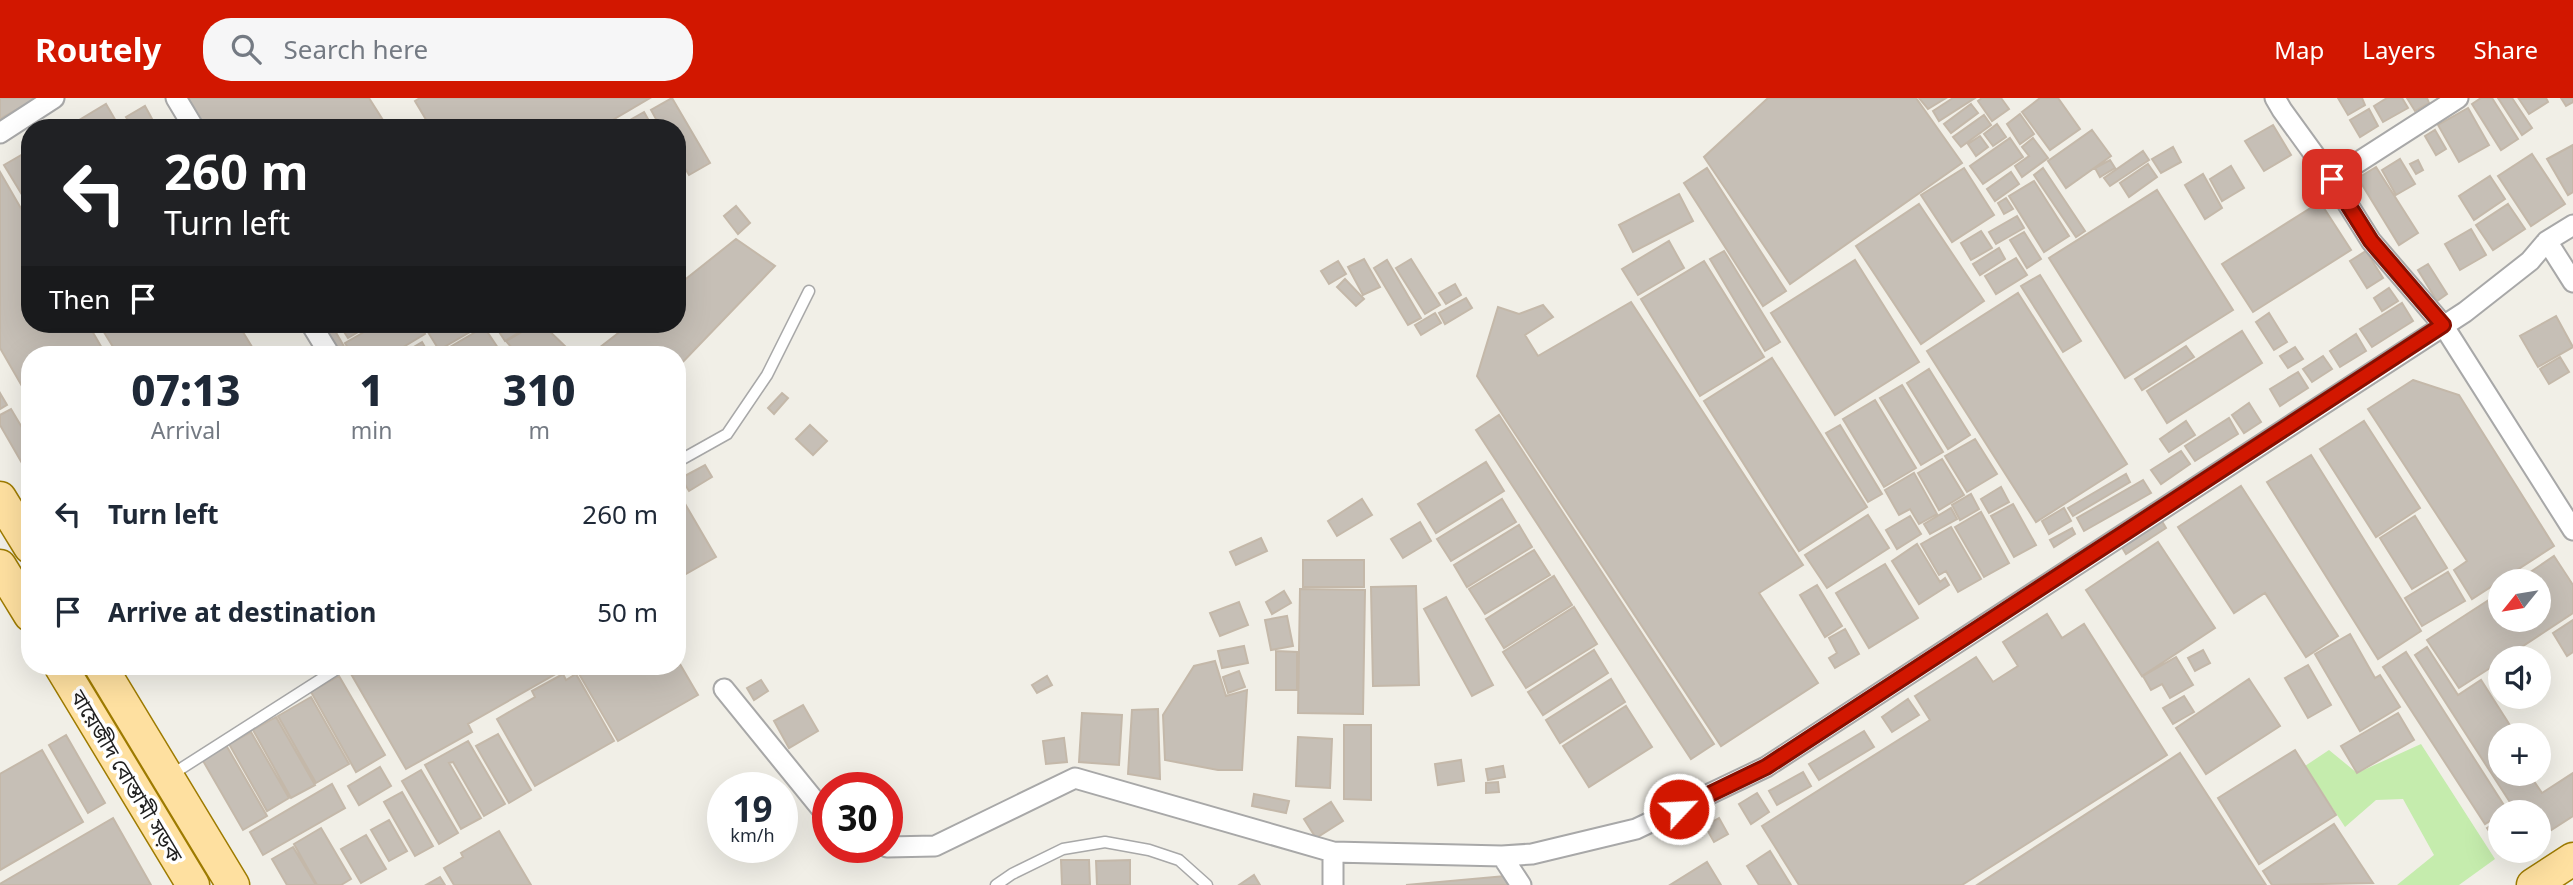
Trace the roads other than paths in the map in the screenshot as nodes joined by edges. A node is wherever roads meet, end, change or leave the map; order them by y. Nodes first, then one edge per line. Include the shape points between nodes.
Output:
1 (54, 98) edge
2 (176, 98) edge
3 (2275, 98) edge
4 (2458, 98) edge
5 (21, 119) edge
6 (22, 119) edge
7 (189, 119) edge
8 (0, 133) edge
9 (2332, 179) junction
10 (2573, 225) edge
11 (2547, 241) junction
12 (2573, 282) edge
13 (809, 290) dead end
14 (2443, 325) junction
15 (686, 457) edge
16 (0, 498) edge
17 (2573, 530) edge
18 (21, 532) edge
19 (0, 566) edge
20 (21, 600) edge
21 (66, 675) edge
22 (107, 675) edge
23 (327, 675) edge
24 (724, 689) dead end
25 (168, 777) junction
26 (812, 797) edge
27 (903, 847) edge
28 (1333, 852) junction
29 (1502, 856) junction
30 (2573, 859) edge
31 (193, 885) edge
32 (233, 885) edge
33 (996, 885) edge
34 (1207, 885) edge
35 (1333, 885) edge
36 (1521, 885) edge
37 (2533, 885) edge

1 - 6 street
2 - 7 street
3 - 9 street
4 - 9 street
5 - 8 street
9 - 14 street via 2371,241
10 - 11 street
11 - 12 street
11 - 14 street via 2513,276
13 - 15 lane via 767,375 727,434
14 - 17 street
14 - 29 street via 1766,767 1636,829 1532,854
16 - 18 main road
19 - 20 main road
21 - 31 main road, বায়েজীদ বোস্তামী সড়ক
22 - 25 main road, বায়েজীদ বোস্তামী সড়ক
23 - 25 lane
24 - 26 street
25 - 32 main road, বায়েজীদ বোস্তামী সড়ক
27 - 28 street via 935,846 1074,778
28 - 29 street
28 - 35 street
29 - 36 street
30 - 37 main road
33 - 34 lane via 1063,849 1105,842 1179,860

